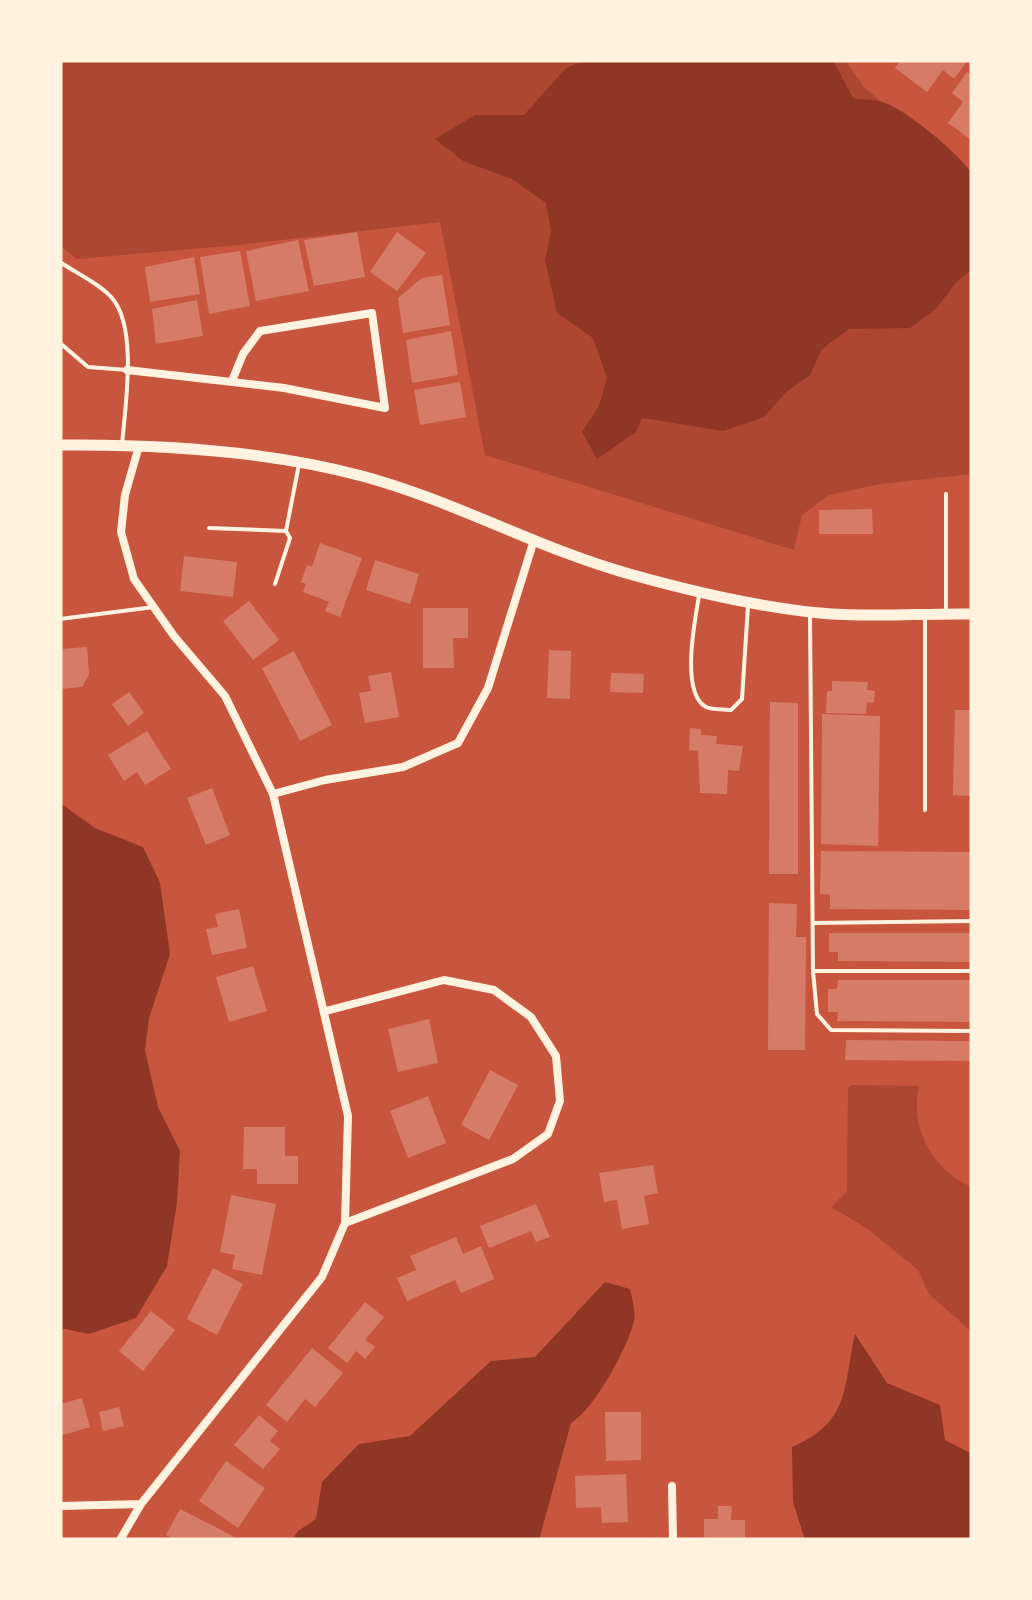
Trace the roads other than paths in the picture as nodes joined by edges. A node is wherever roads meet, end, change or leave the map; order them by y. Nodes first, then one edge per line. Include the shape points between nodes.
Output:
1 (60, 262) edge
2 (60, 343) edge
3 (128, 370) junction
4 (232, 381) junction
5 (122, 444) junction
6 (60, 445) edge
7 (140, 446) junction
8 (300, 464) junction
9 (946, 494) dead end
10 (209, 528) dead end
11 (286, 531) junction
12 (534, 540) junction
13 (275, 584) dead end
14 (700, 591) junction
15 (748, 601) junction
16 (154, 607) junction
17 (810, 611) junction
18 (926, 614) junction
19 (946, 614) junction
20 (972, 614) edge
21 (60, 620) edge
22 (273, 794) junction
23 (925, 810) dead end
24 (972, 921) edge
25 (813, 923) junction
26 (813, 971) junction
27 (972, 972) edge
28 (326, 1011) junction
29 (972, 1031) edge
30 (345, 1223) junction
31 (672, 1486) dead end
32 (140, 1504) junction
33 (60, 1506) edge
34 (120, 1540) edge
35 (673, 1540) edge

1 - 3 lane via 113,299 125,330
2 - 3 lane via 88,367
3 - 4 street
3 - 5 lane
4 - 4 street via 304,392 385,408 372,314 260,331
5 - 6 main road
5 - 7 main road
7 - 8 main road
7 - 16 street via 121,532 134,579
8 - 11 lane
8 - 12 main road via 361,476
9 - 19 lane
10 - 11 lane
11 - 13 lane via 290,538
12 - 14 main road
12 - 22 street via 488,688 458,743 403,767
14 - 15 main road
14 - 15 lane via 692,678 696,698 708,708 731,710 742,699
15 - 17 main road
16 - 21 lane
16 - 22 street via 225,696
17 - 18 main road
17 - 25 lane
18 - 19 main road
18 - 23 lane
19 - 20 main road
22 - 28 street
24 - 25 lane
25 - 26 lane
26 - 27 lane
26 - 29 lane via 817,1014 831,1030
28 - 30 street via 348,1116
28 - 30 street via 444,980 494,990 531,1017 556,1056 560,1101 548,1134 513,1159
30 - 32 street via 322,1277
31 - 35 street
32 - 33 street
32 - 34 street

